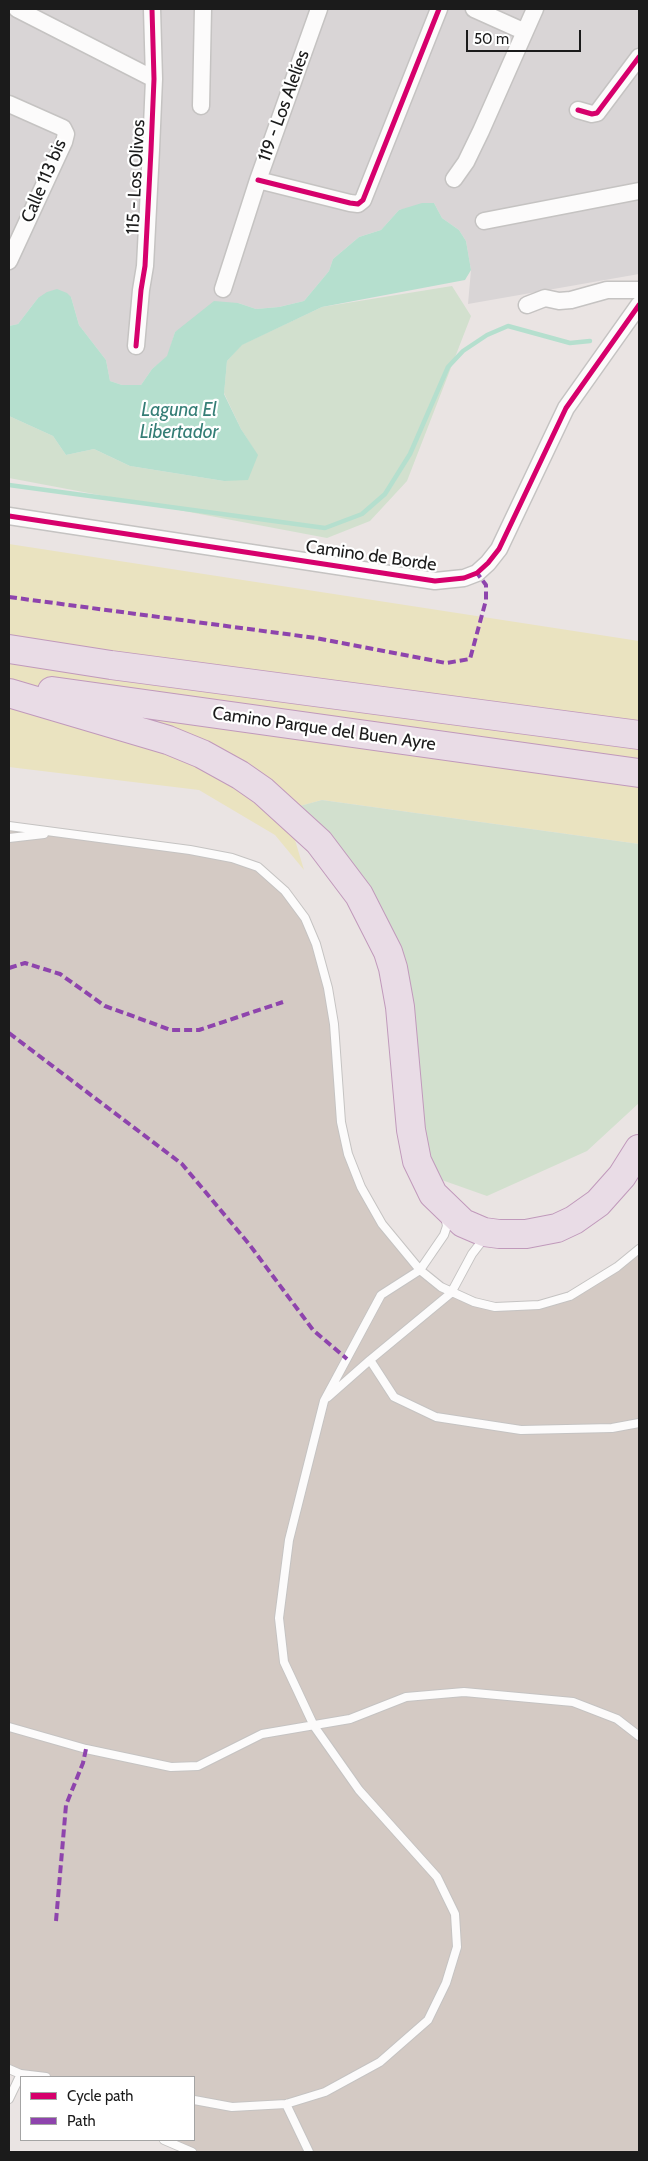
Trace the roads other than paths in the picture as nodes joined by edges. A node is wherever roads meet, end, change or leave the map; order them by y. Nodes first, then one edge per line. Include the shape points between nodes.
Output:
1 (17, 9) edge
2 (152, 9) edge
3 (203, 9) edge
4 (319, 9) edge
5 (439, 9) edge
6 (474, 9) edge
7 (535, 9) edge
8 (523, 31) junction
9 (639, 57) edge
10 (154, 79) junction
11 (9, 104) edge
12 (200, 106) dead end
13 (578, 110) dead end
14 (454, 179) dead end
15 (258, 180) junction
16 (639, 191) edge
17 (484, 220) dead end
18 (9, 261) edge
19 (223, 289) dead end
20 (639, 290) edge
21 (527, 305) dead end
22 (639, 305) edge
23 (136, 346) dead end
24 (9, 516) edge
25 (9, 649) edge
26 (9, 686) edge
27 (9, 693) edge
28 (639, 735) edge
29 (639, 773) edge
30 (9, 826) edge
31 (58, 833) junction
32 (9, 838) edge
33 (639, 1149) edge
34 (443, 1205) junction
35 (498, 1234) junction
36 (639, 1248) edge
37 (420, 1270) junction
38 (451, 1293) junction
39 (370, 1360) junction
40 (324, 1401) junction
41 (639, 1423) edge
42 (314, 1726) junction
43 (9, 1727) edge
44 (639, 1736) edge
45 (9, 2068) edge
46 (24, 2076) edge
47 (20, 2082) edge
48 (9, 2099) edge
49 (195, 2100) edge
50 (286, 2104) junction
51 (166, 2141) edge
52 (192, 2152) edge
53 (309, 2152) edge

1 - 10 street
2 - 10 street, 115 - Los Olivos
3 - 12 street
4 - 15 street, 119 - Los Alelíes
5 - 15 street via 363,200 358,204 350,203
6 - 8 street
7 - 8 street
8 - 14 street via 481,131
9 - 13 street via 597,113
10 - 23 street, 115 - Los Olivos via 146,266
11 - 18 street, Calle 113 bis via 63,128 66,134
15 - 19 street, 119 - Los Alelíes
16 - 17 street
20 - 21 street via 607,290 559,301 545,298
22 - 24 street, Camino de Borde via 566,408 499,549 477,573 464,578 435,581
25 - 28 highway, Camino Parque del Buen Ayre
26 - 29 highway, Camino Parque del Buen Ayre
27 - 34 highway via 168,740 218,762 285,810 330,856 359,895 388,952 400,1006 413,1147 426,1184
30 - 31 lane
31 - 32 lane
31 - 37 lane via 232,858 258,867 285,891 305,918 328,988 341,1122 348,1154 361,1187 382,1224
33 - 35 highway via 606,1194 574,1220 540,1232
34 - 35 highway via 474,1228
34 - 37 lane via 447,1226 444,1236
35 - 38 lane via 482,1241
36 - 38 lane via 617,1267 570,1296 539,1305 495,1307
37 - 38 lane
37 - 40 lane via 381,1295
38 - 39 lane
39 - 40 lane
39 - 41 lane via 394,1397 436,1417 521,1430 612,1428
40 - 42 lane via 289,1540 279,1618 284,1662
42 - 43 lane via 262,1734 198,1766 171,1767 86,1749
42 - 44 lane via 350,1719 406,1697 464,1692 573,1702 617,1719
42 - 50 lane via 359,1790 437,1877 455,1914 457,1947 446,1983 428,2020 380,2062 325,2092
45 - 46 lane
47 - 48 lane
49 - 50 lane via 232,2107
50 - 53 lane
51 - 52 lane

